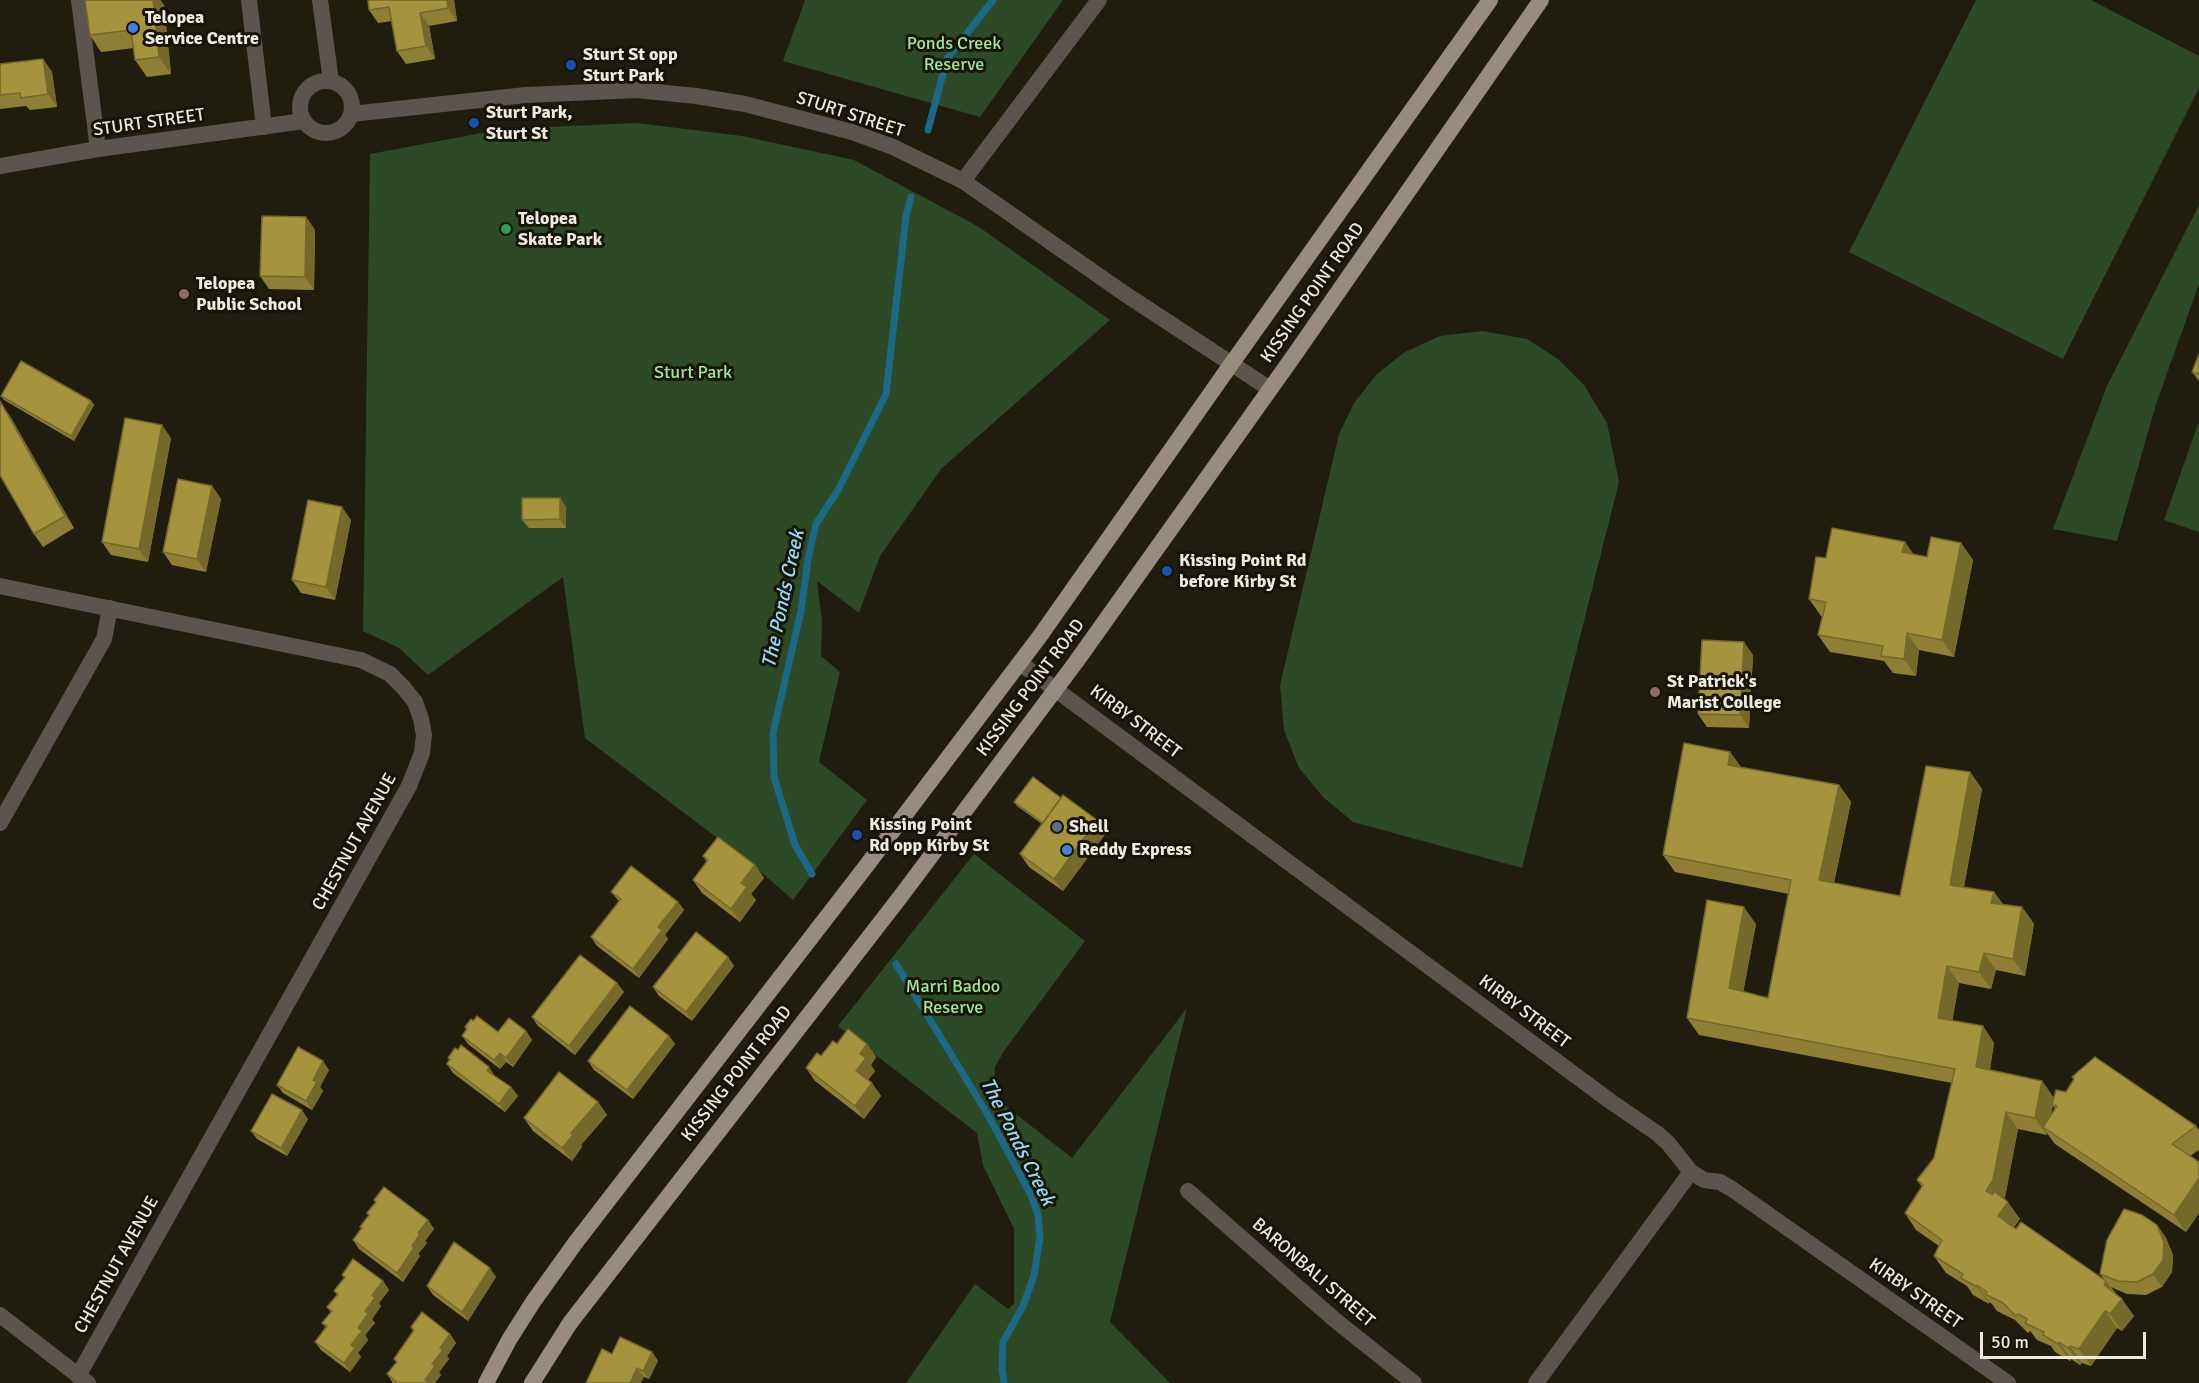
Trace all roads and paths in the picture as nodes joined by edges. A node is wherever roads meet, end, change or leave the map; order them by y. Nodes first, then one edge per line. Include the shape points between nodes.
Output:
1 (79, 0) edge
2 (249, 0) edge
3 (320, 0) edge
4 (1099, 0) edge
5 (1490, 0) edge
6 (1541, 0) edge
7 (331, 81) junction
8 (351, 114) junction
9 (304, 121) junction
10 (264, 127) junction
11 (98, 149) junction
12 (0, 166) edge
13 (963, 181) junction
14 (1232, 363) junction
15 (1270, 389) junction
16 (0, 586) edge
17 (110, 608) junction
18 (1020, 663) junction
19 (1056, 688) junction
20 (0, 823) edge
21 (1691, 1172) junction
22 (1188, 1191) dead end
23 (0, 1316) edge
24 (83, 1379) edge
25 (486, 1383) edge
26 (532, 1383) edge
27 (1414, 1383) edge
28 (1536, 1383) edge
29 (2008, 1383) edge

1 - 11 street
2 - 10 street
3 - 7 street
4 - 13 street
5 - 14 main road, KISSING POINT ROAD
6 - 15 main road, KISSING POINT ROAD
7 - 8 street via 348,93
7 - 9 street via 316,83 304,93 300,107
8 - 9 street via 343,126 330,132 315,130
8 - 13 street, STURT STREET via 579,91 638,90 696,96 852,132
9 - 10 street, STURT STREET
10 - 11 street, STURT STREET
11 - 12 street, STURT STREET
13 - 14 street, STURT STREET
14 - 15 street, STURT STREET
14 - 18 main road, KISSING POINT ROAD
15 - 19 main road, KISSING POINT ROAD
16 - 17 street, CHESTNUT AVENUE
17 - 20 street via 104,639
17 - 24 street, CHESTNUT AVENUE via 345,656 374,666 390,674 415,702 424,735 422,753 409,786
18 - 19 street, KIRBY STREET
18 - 25 main road, KISSING POINT ROAD via 576,1242 533,1302
19 - 21 street, KIRBY STREET via 1658,1134
19 - 26 main road, KISSING POINT ROAD via 570,1323
21 - 28 street
21 - 29 street, KIRBY STREET via 1732,1189
22 - 27 street, BARONBALI STREET via 1335,1320
23 - 24 street

